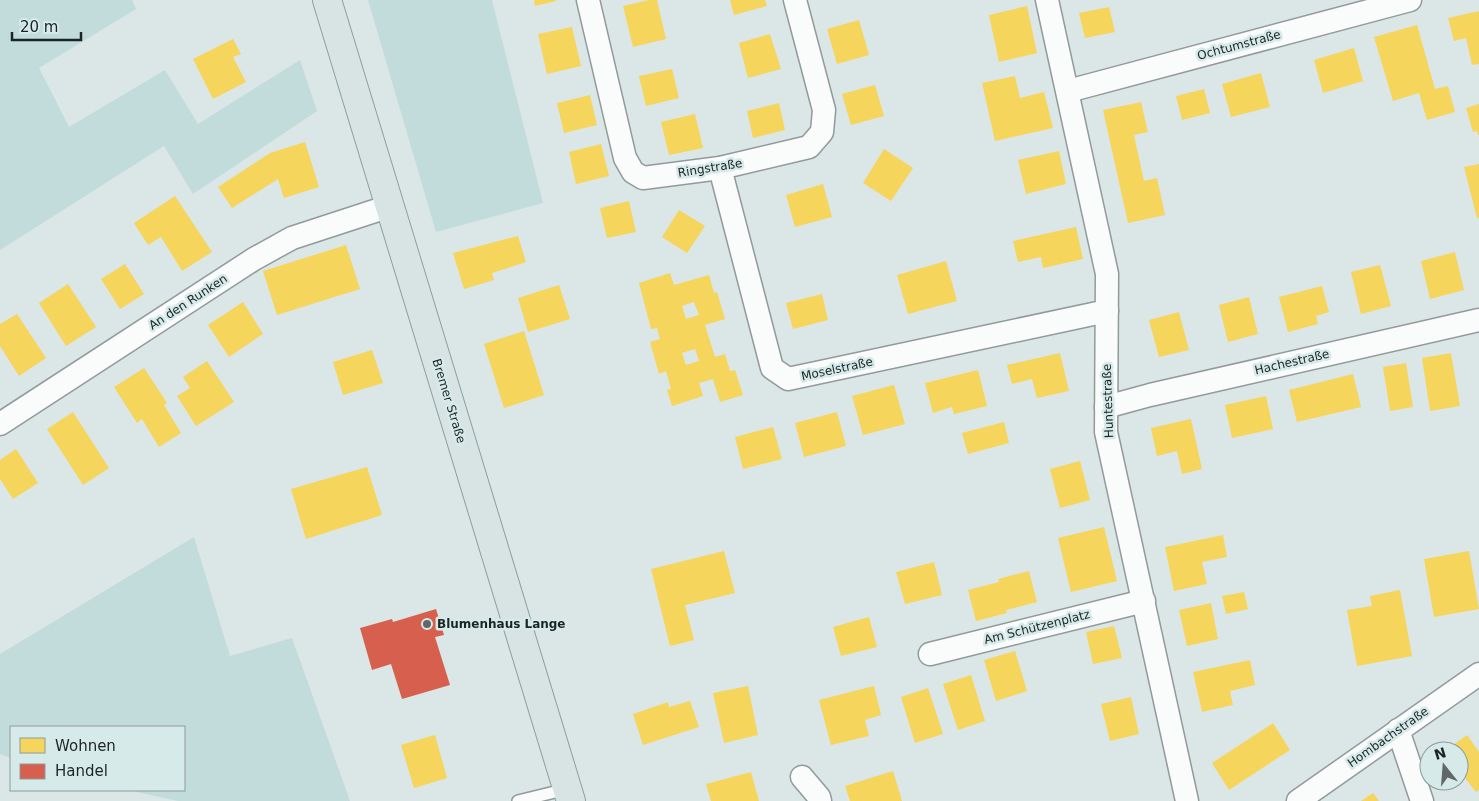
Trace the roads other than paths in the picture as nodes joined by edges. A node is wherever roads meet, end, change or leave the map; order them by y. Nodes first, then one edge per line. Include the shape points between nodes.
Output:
1 (327, 0) edge
2 (588, 0) edge
3 (795, 0) edge
4 (1047, 0) edge
5 (1410, 0) edge
6 (1352, 7) edge
7 (1068, 91) junction
8 (720, 168) junction
9 (390, 206) junction
10 (1107, 311) junction
11 (1479, 320) edge
12 (1106, 407) junction
13 (0, 424) edge
14 (1144, 601) junction
15 (930, 654) dead end
16 (1479, 674) edge
17 (1398, 730) junction
18 (802, 777) dead end
19 (569, 795) edge
20 (518, 801) edge
21 (820, 801) edge
22 (1187, 801) edge
23 (1298, 801) edge
24 (1422, 801) edge

1 - 9 main road, Bremer Straße
2 - 8 street, Ringstraße via 625,158 633,172 642,178
3 - 8 street, Ringstraße via 824,110 822,132 809,147
4 - 7 street, Huntestraße
5 - 6 street, Ochtumstraße
6 - 7 street, Ochtumstraße
7 - 10 street, Huntestraße via 1107,274
8 - 10 street, Moselstraße via 772,368 788,380
9 - 13 street, An den Runken via 292,238 254,259
9 - 19 main road, Bremer Straße
10 - 12 street, Huntestraße
11 - 12 street, Hachestraße
12 - 14 street, Huntestraße via 1106,432
14 - 15 street, Am Schützenplatz
14 - 22 street, Huntestraße
16 - 17 street, Hombachstraße
17 - 23 street, Hombachstraße
17 - 24 street
18 - 21 street
19 - 20 lane

